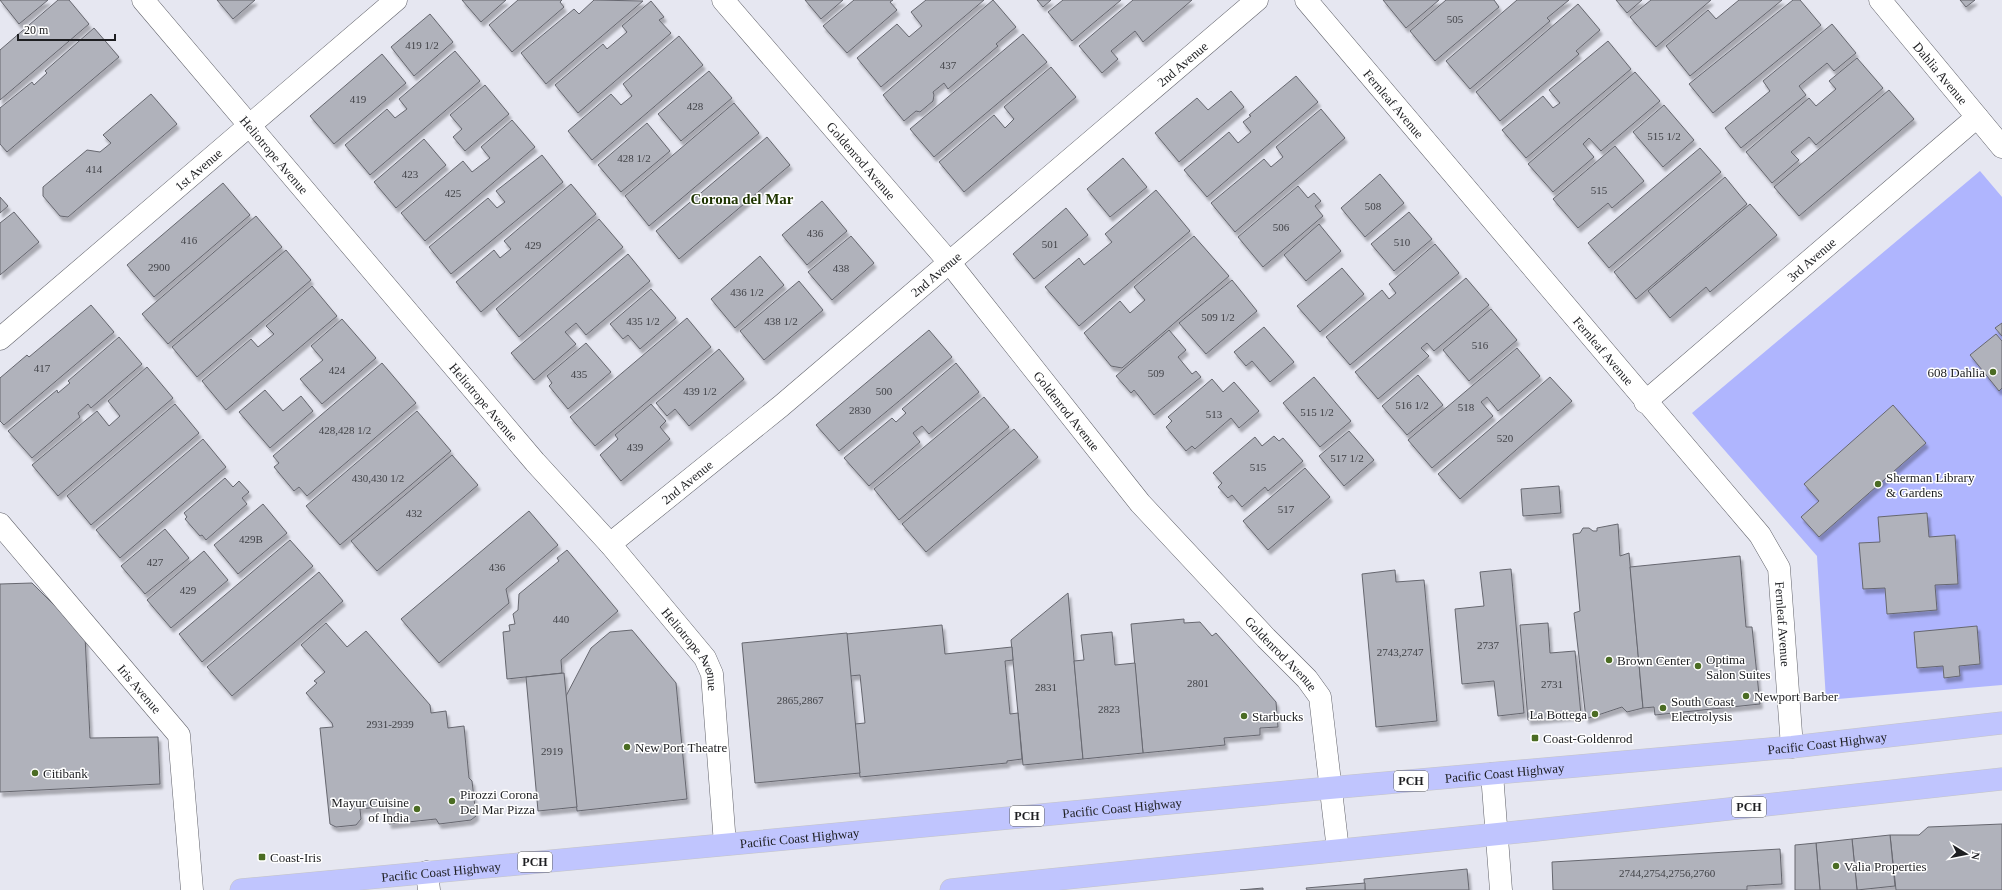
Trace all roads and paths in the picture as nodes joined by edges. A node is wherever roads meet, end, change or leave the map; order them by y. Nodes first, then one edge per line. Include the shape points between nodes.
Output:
1 (143, 0) edge
2 (396, 0) edge
3 (723, 0) edge
4 (1257, 0) edge
5 (1306, 0) edge
6 (1880, 0) edge
7 (1977, 117) junction
8 (249, 125) junction
9 (2002, 147) edge
10 (949, 262) junction
11 (0, 339) edge
12 (1645, 402) junction
13 (0, 524) edge
14 (610, 544) junction
15 (2002, 723) edge
16 (1792, 747) junction
17 (1492, 774) junction
18 (2002, 779) edge
19 (1330, 788) junction
20 (1496, 834) junction
21 (725, 844) junction
22 (1338, 850) junction
23 (428, 881) edge
24 (192, 890) edge
25 (241, 890) edge
26 (951, 890) edge
27 (1501, 890) edge

1 - 8 street, Heliotrope Avenue
2 - 8 street, 1st Avenue
3 - 10 street, Goldenrod Avenue
4 - 10 street, 2nd Avenue
5 - 12 street, Fernleaf Avenue
6 - 7 street, Dahlia Avenue
7 - 9 street, Dahlia Avenue
7 - 12 street, 3rd Avenue
8 - 11 street, 1st Avenue
8 - 14 street, Heliotrope Avenue via 535,462
10 - 14 street, 2nd Avenue via 781,406
10 - 19 street, Goldenrod Avenue via 1140,504 1307,679 1320,697
12 - 16 street, Fernleaf Avenue via 1760,535 1779,568
13 - 24 street, Iris Avenue via 179,735
14 - 21 street, Heliotrope Avenue via 706,658 712,674
15 - 16 highway, Pacific Coast Highway / PCH
16 - 17 highway, Pacific Coast Highway / PCH
17 - 19 highway, Pacific Coast Highway / PCH
17 - 20 street
18 - 20 highway, PCH
19 - 21 highway, Pacific Coast Highway / PCH
19 - 22 street, Goldenrod Avenue
20 - 22 highway, PCH
20 - 27 street
21 - 23 highway, Pacific Coast Highway / PCH
22 - 26 highway, PCH
23 - 25 highway, Pacific Coast Highway / PCH

